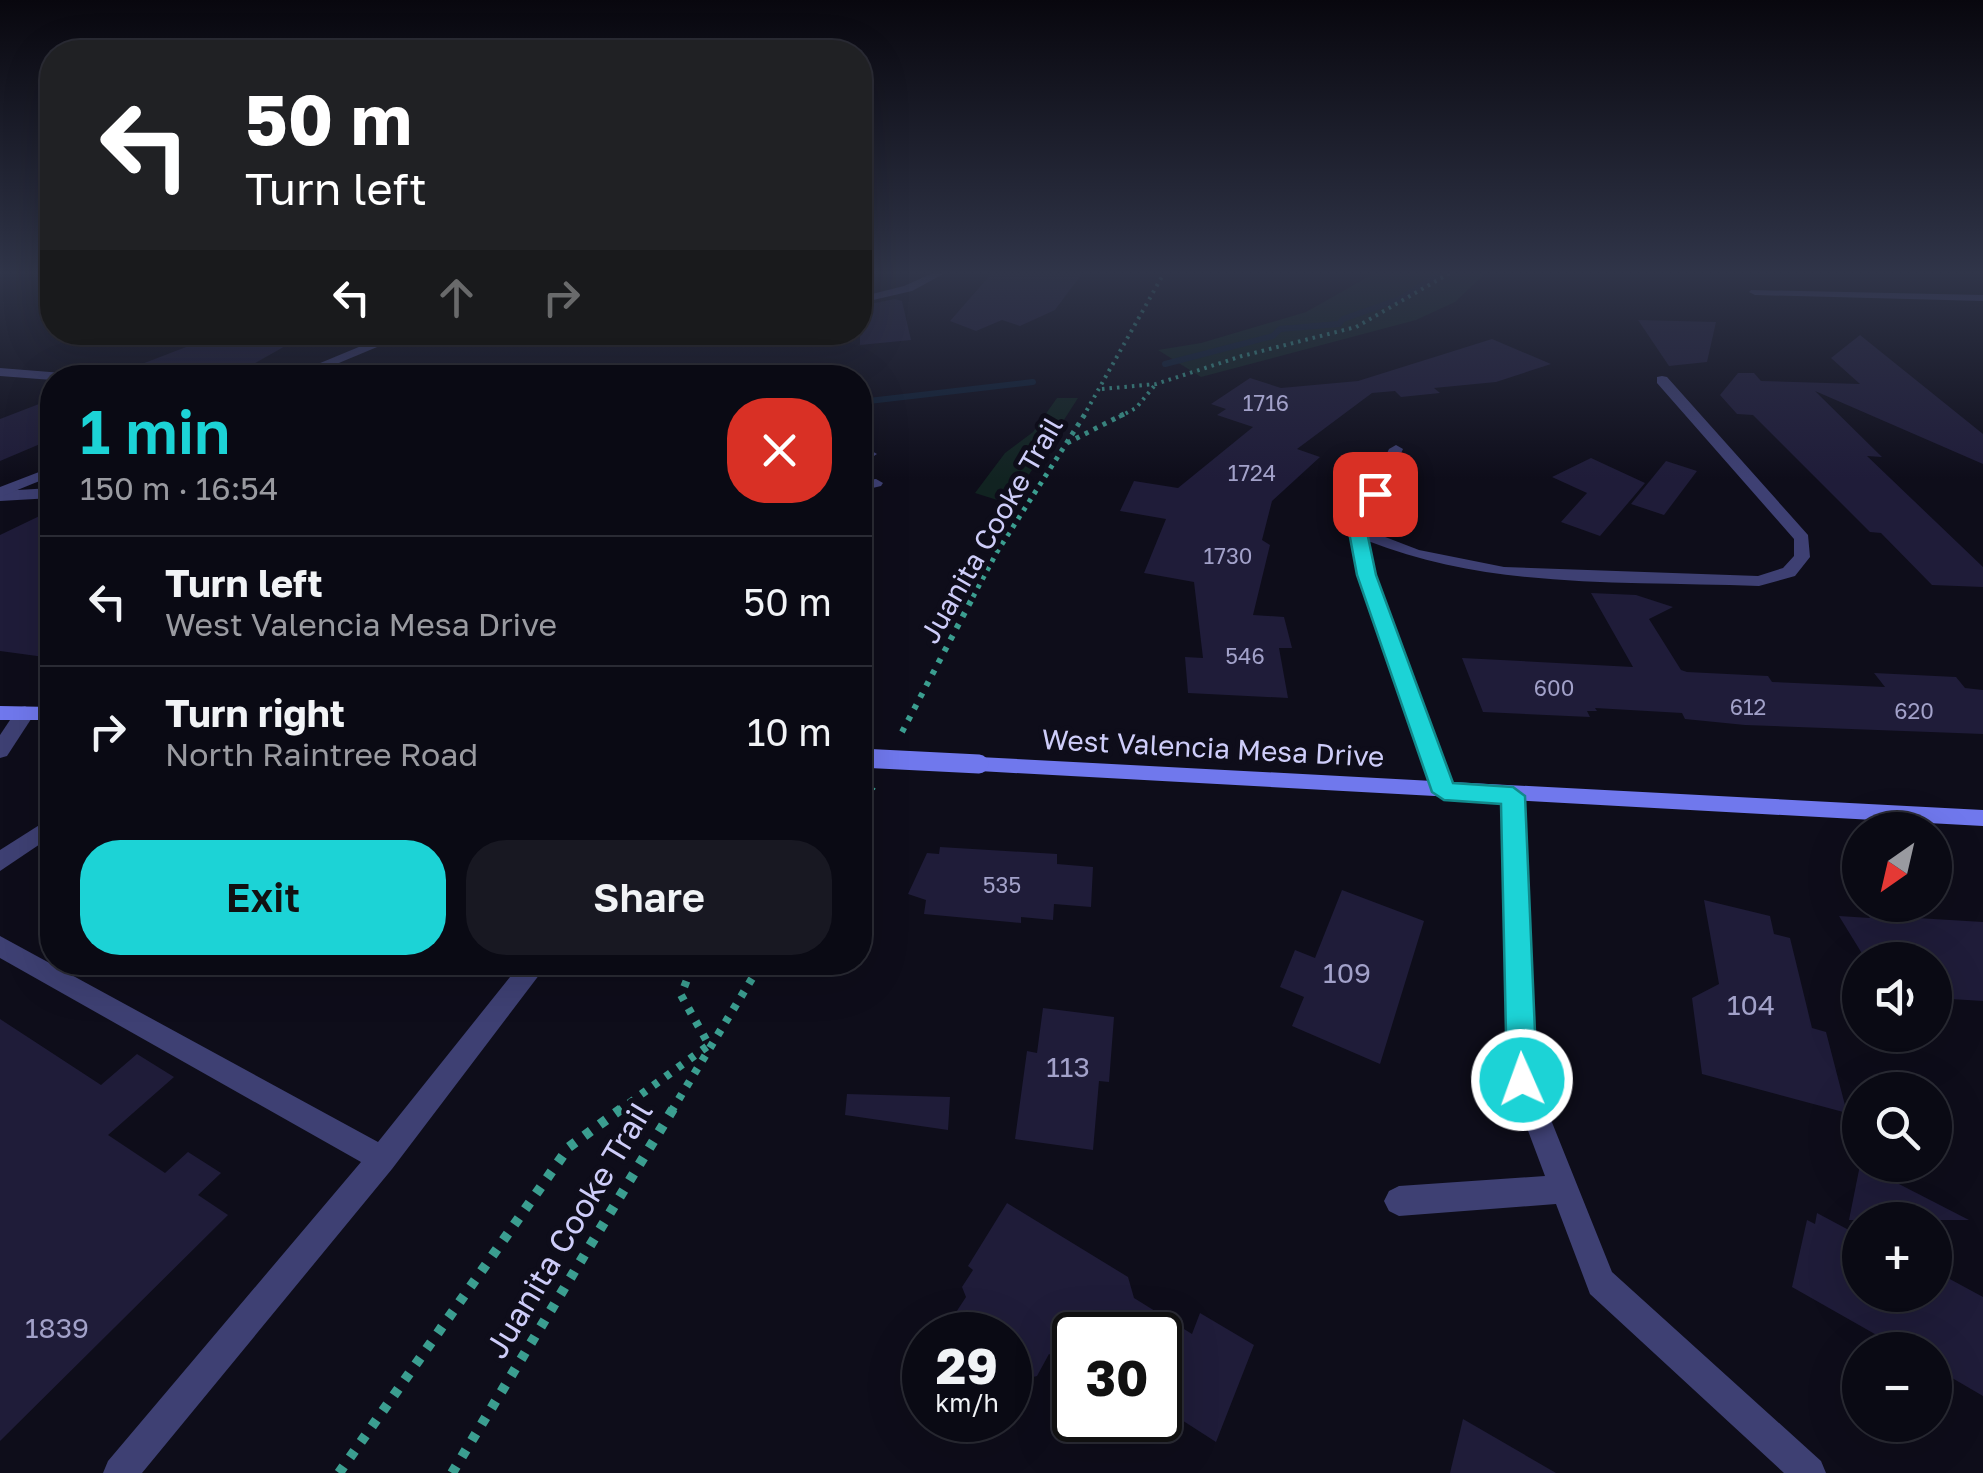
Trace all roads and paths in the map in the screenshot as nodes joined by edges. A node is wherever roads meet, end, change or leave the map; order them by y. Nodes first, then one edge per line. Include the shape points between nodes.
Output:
1 (1126, 342) edge
2 (1298, 342) edge
3 (374, 345) edge
4 (323, 365) edge
5 (0, 372) edge
6 (40, 375) edge
7 (1662, 380) dead end
8 (1156, 384) junction
9 (1100, 389) junction
10 (1066, 443) junction
11 (1396, 449) dead end
12 (40, 476) edge
13 (40, 493) edge
14 (0, 494) edge
15 (1358, 532) junction
16 (0, 713) edge
17 (25, 713) junction
18 (40, 714) edge
19 (897, 742) dead end
20 (0, 750) edge
21 (872, 759) edge
22 (878, 777) dead end
23 (872, 789) edge
24 (1444, 792) junction
25 (1513, 796) junction
26 (1983, 818) edge
27 (40, 834) edge
28 (0, 862) edge
29 (0, 946) edge
30 (40, 968) edge
31 (52, 975) edge
32 (527, 975) edge
33 (688, 975) edge
34 (754, 975) edge
35 (709, 1045) junction
36 (382, 1159) junction
37 (1565, 1190) junction
38 (1399, 1202) dead end
39 (120, 1473) edge
40 (339, 1473) edge
41 (452, 1473) edge
42 (1809, 1473) edge

1 - 9 path, Juanita Cooke Trail
2 - 8 path
3 - 4 street
5 - 6 street
7 - 15 street via 1802,538 1802,557 1789,572 1759,582 1504,572 1415,554
8 - 9 path
8 - 10 path via 1136,408
9 - 10 path, Juanita Cooke Trail
10 - 19 path, Juanita Cooke Trail via 997,552
11 - 15 street
12 - 14 street
13 - 14 street
15 - 24 street
16 - 17 street
17 - 18 street
17 - 20 street
21 - 24 street, West Valencia Mesa Drive, bridge
22 - 23 path
24 - 25 street, West Valencia Mesa Drive
25 - 26 street, West Valencia Mesa Drive
25 - 37 street via 1522,1080
27 - 28 street
29 - 30 street
31 - 36 street
32 - 36 street
33 - 35 path via 680,995
34 - 35 path, Juanita Cooke Trail
35 - 40 path via 569,1147
35 - 41 path, Juanita Cooke Trail
36 - 39 street
37 - 38 street
37 - 42 street via 1601,1283

